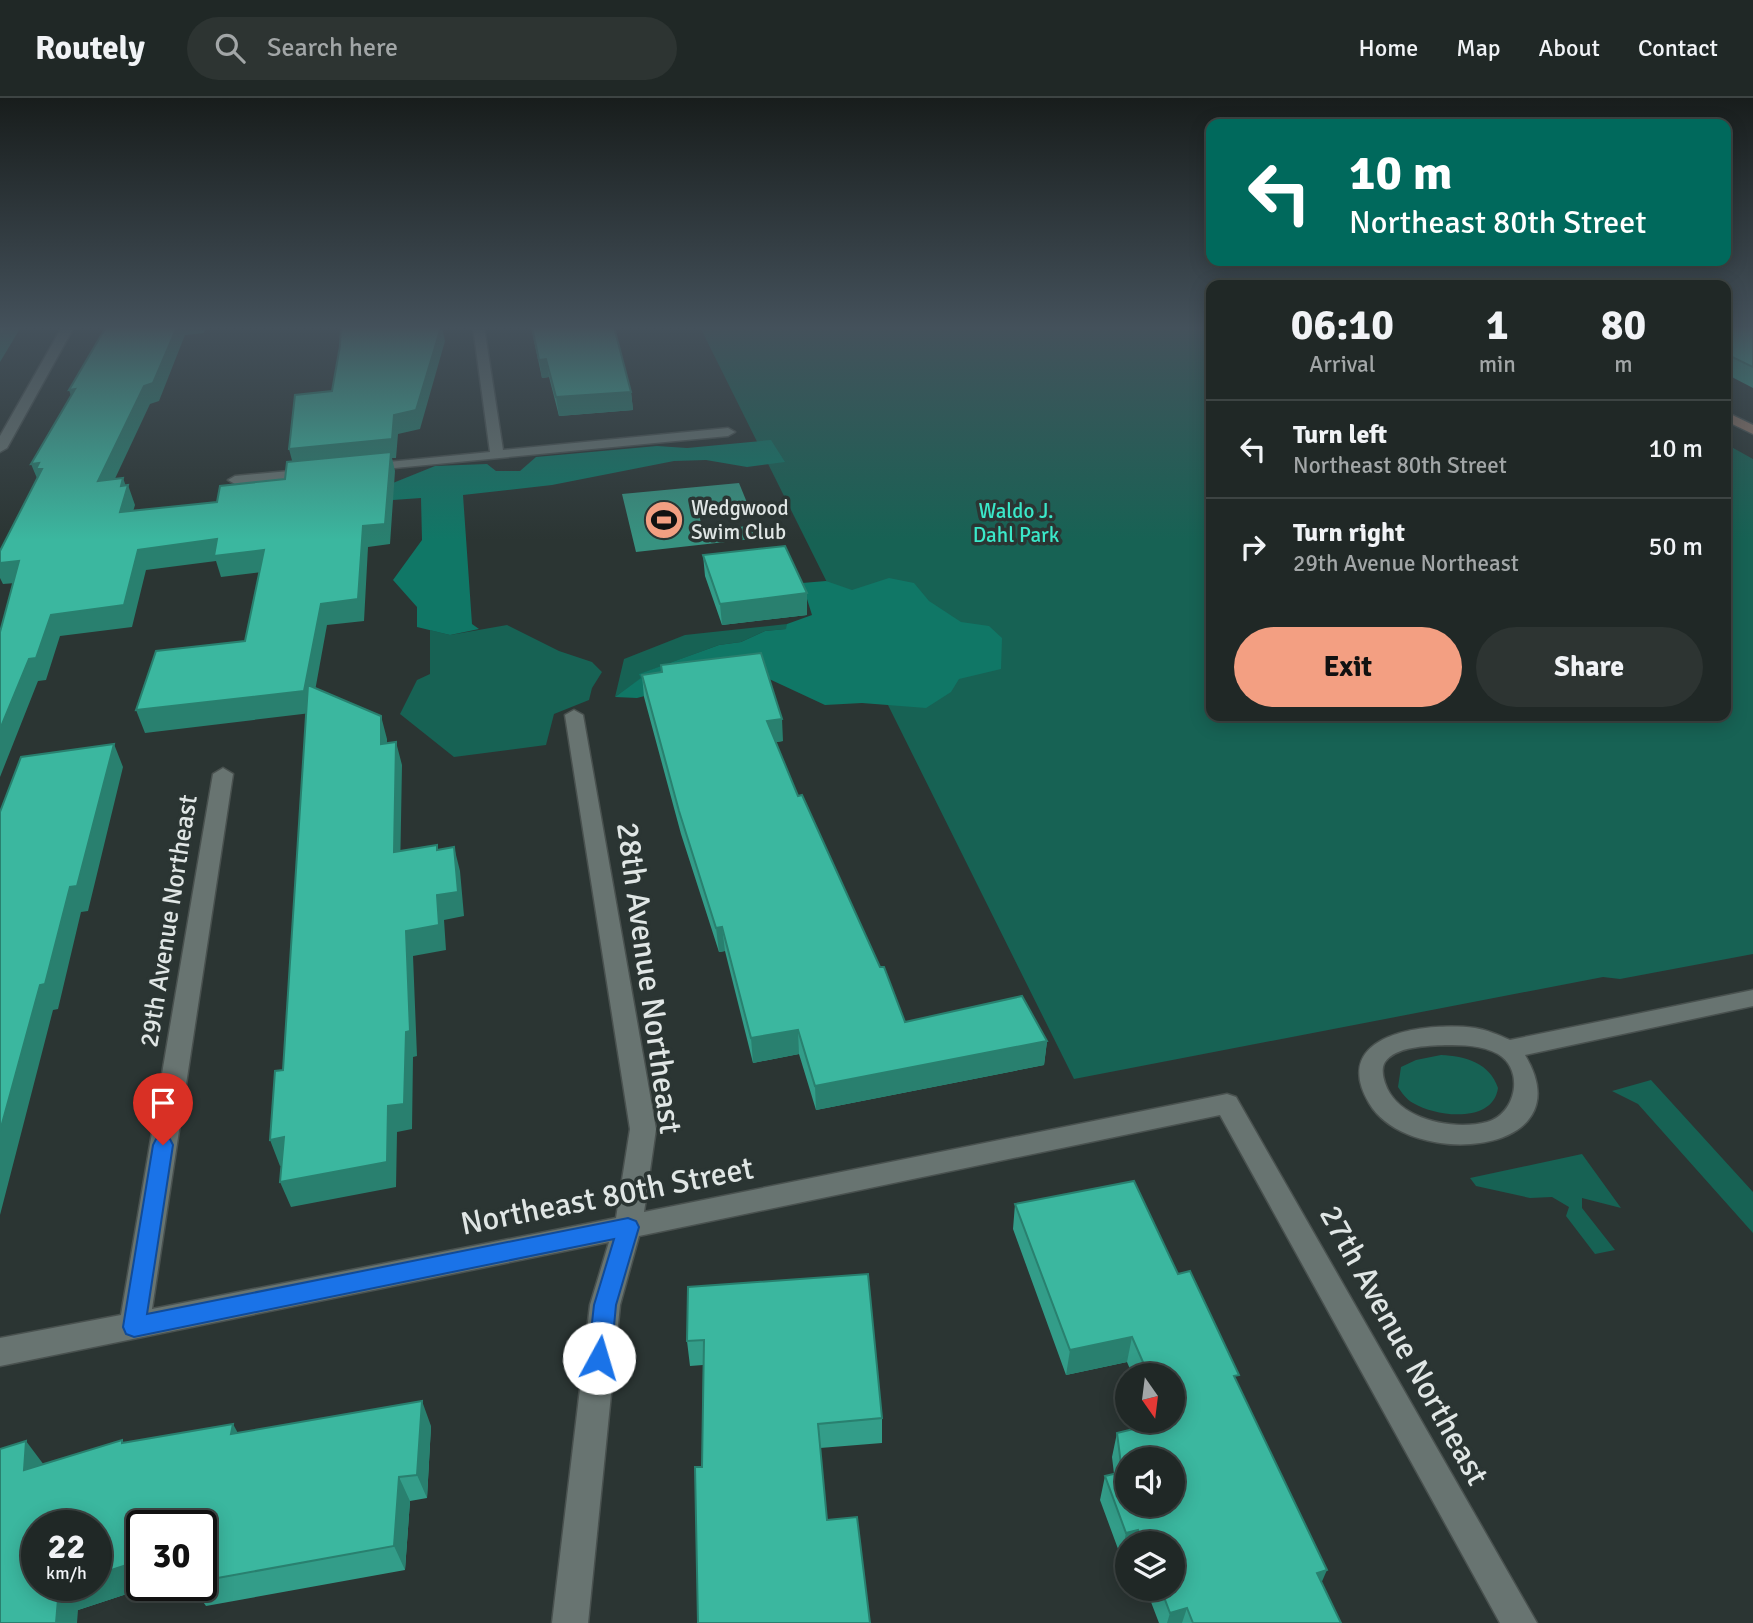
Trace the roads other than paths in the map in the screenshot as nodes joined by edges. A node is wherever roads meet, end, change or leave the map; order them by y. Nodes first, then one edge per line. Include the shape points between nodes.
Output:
1 (28, 398) edge
2 (489, 398) edge
3 (1731, 419) edge
4 (1753, 430) edge
5 (728, 432) dead end
6 (0, 448) edge
7 (497, 455) junction
8 (359, 468) edge
9 (332, 471) edge
10 (235, 480) dead end
11 (574, 715) dead end
12 (223, 774) dead end
13 (1753, 998) edge
14 (1509, 1049) junction
15 (1227, 1104) joint
16 (628, 1227) junction
17 (134, 1327) junction
18 (0, 1352) edge
19 (570, 1623) edge
20 (1518, 1623) edge

1 - 6 street
2 - 7 street
3 - 4 main road
5 - 7 street
7 - 8 street
9 - 10 street
11 - 16 street, 28th Avenue Northeast via 642,1129
12 - 17 street, 29th Avenue Northeast
13 - 14 street
14 - 14 street via 1475,1037 1419,1038 1375,1055 1369,1075 1379,1098 1394,1115 1439,1135 1465,1137 1511,1122 1523,1108 1527,1091 1521,1068
15 - 16 street, Northeast 80th Street
15 - 20 street, 27th Avenue Northeast
16 - 17 street, Northeast 80th Street
16 - 19 street, 28th Avenue Northeast via 605,1305
17 - 18 street, Northeast 80th Street

